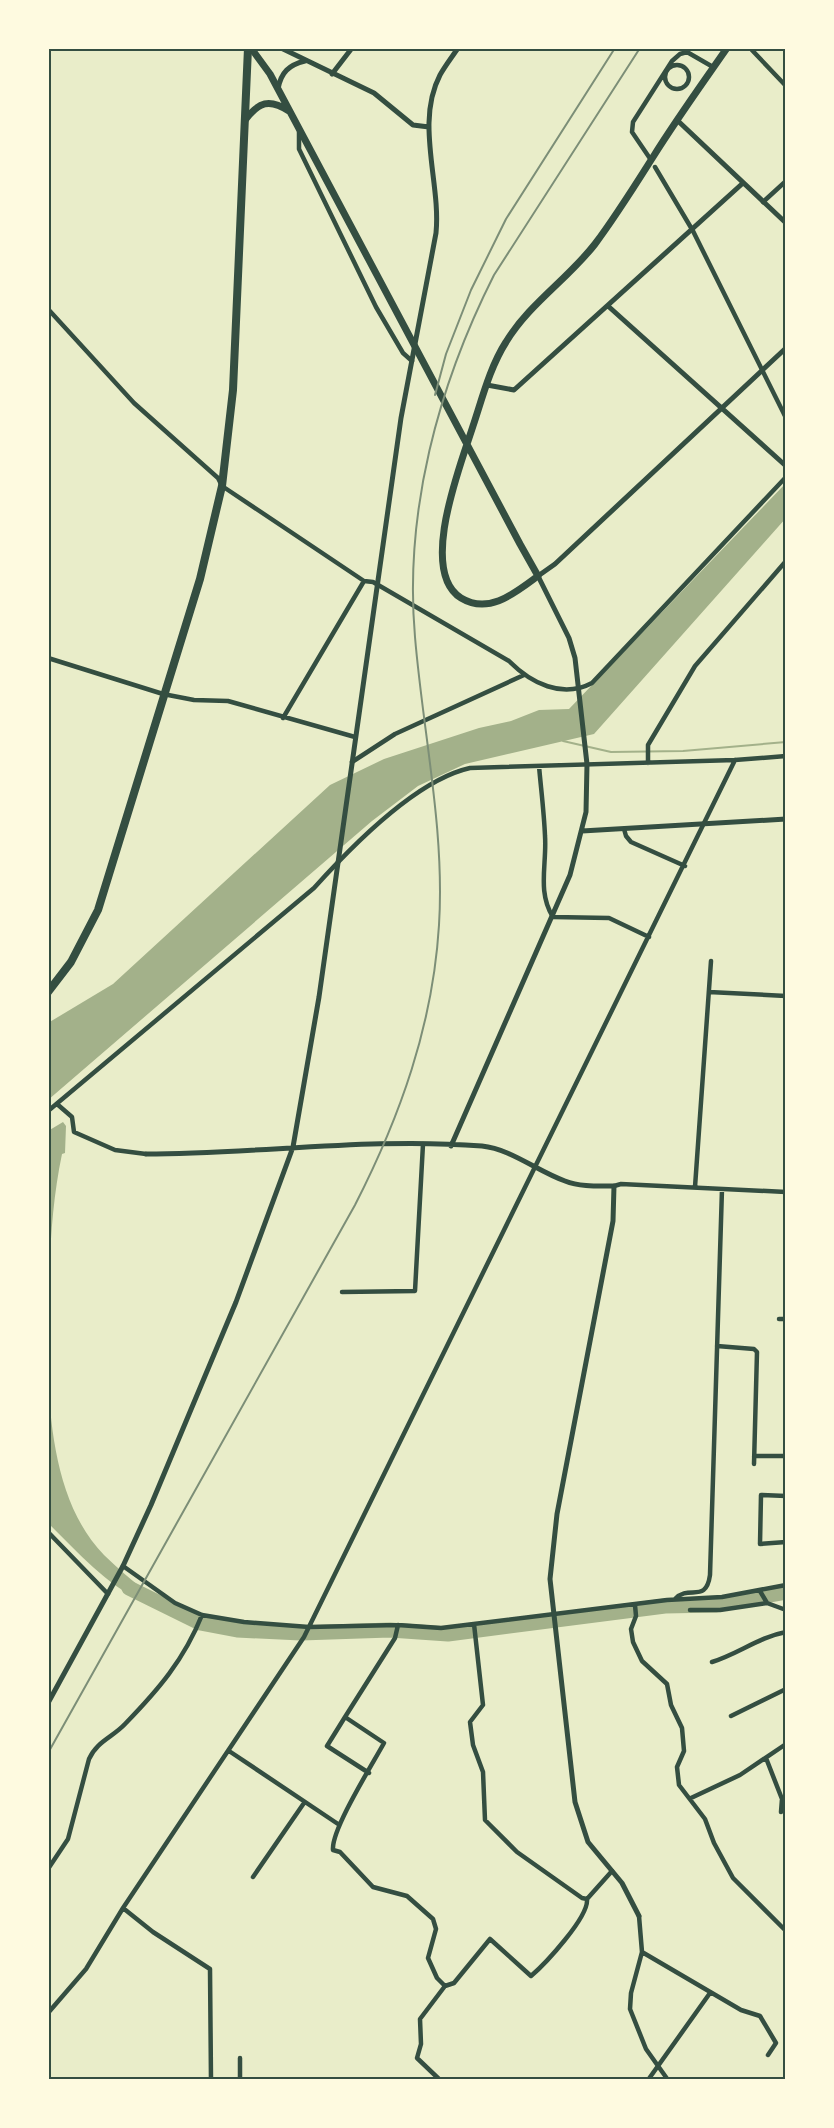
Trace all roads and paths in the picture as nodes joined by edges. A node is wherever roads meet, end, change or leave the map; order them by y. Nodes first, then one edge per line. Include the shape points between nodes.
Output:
1 (250, 48) edge
2 (281, 48) edge
3 (352, 48) edge
4 (458, 48) edge
5 (727, 48) edge
6 (750, 48) edge
7 (305, 60) junction
8 (713, 67) junction
9 (666, 70) junction
10 (332, 74) junction
11 (786, 86) edge
12 (278, 90) junction
13 (291, 112) junction
14 (245, 120) junction
15 (677, 120) junction
16 (298, 126) junction
17 (429, 127) junction
18 (651, 160) junction
19 (655, 167) dead end
20 (786, 181) edge
21 (743, 183) junction
22 (764, 202) junction
23 (786, 223) edge
24 (693, 231) junction
25 (608, 306) junction
26 (48, 309) edge
27 (786, 348) edge
28 (412, 361) junction
29 (761, 371) junction
30 (487, 386) junction
31 (723, 407) junction
32 (786, 418) edge
33 (786, 466) edge
34 (786, 477) edge
35 (222, 486) junction
36 (786, 561) edge
37 (538, 576) junction
38 (364, 581) junction
39 (378, 586) junction
40 (48, 658) edge
41 (524, 675) junction
42 (163, 694) junction
43 (578, 694) junction
44 (282, 718) junction
45 (356, 737) junction
46 (786, 756) edge
47 (735, 760) junction
48 (648, 762) junction
49 (587, 764) junction
50 (351, 765) junction
51 (538, 766) junction
52 (786, 819) edge
53 (705, 824) junction
54 (624, 829) junction
55 (582, 831) junction
56 (338, 862) junction
57 (685, 866) junction
58 (553, 917) junction
59 (649, 937) junction
60 (711, 961) dead end
61 (48, 992) edge
62 (709, 993) junction
63 (786, 996) edge
64 (57, 1104) junction
65 (48, 1111) edge
66 (423, 1144) junction
67 (451, 1146) junction
68 (293, 1147) junction
69 (146, 1154) joint
70 (535, 1168) junction
71 (614, 1186) junction
72 (695, 1187) junction
73 (722, 1189) junction
74 (786, 1192) edge
75 (342, 1292) dead end
76 (779, 1319) dead end
77 (786, 1319) edge
78 (717, 1346) junction
79 (754, 1456) junction
80 (786, 1456) edge
81 (754, 1464) dead end
82 (786, 1496) edge
83 (48, 1532) edge
84 (786, 1542) edge
85 (122, 1569) junction
86 (786, 1585) edge
87 (109, 1593) junction
88 (760, 1593) junction
89 (675, 1599) junction
90 (766, 1602) junction
91 (635, 1607) junction
92 (690, 1610) dead end
93 (786, 1610) edge
94 (554, 1615) junction
95 (202, 1616) junction
96 (474, 1624) junction
97 (308, 1628) junction
98 (397, 1628) junction
99 (786, 1632) edge
100 (712, 1662) dead end
101 (786, 1689) edge
102 (48, 1703) edge
103 (731, 1716) dead end
104 (345, 1717) junction
105 (786, 1744) edge
106 (229, 1751) junction
107 (766, 1758) junction
108 (369, 1773) junction
109 (691, 1798) junction
110 (304, 1803) junction
111 (781, 1812) dead end
112 (338, 1824) junction
113 (48, 1869) edge
114 (612, 1871) junction
115 (254, 1877) dead end
116 (587, 1899) junction
117 (123, 1908) junction
118 (639, 1916) joint
119 (786, 1930) edge
120 (642, 1952) junction
121 (445, 1986) junction
122 (710, 1993) junction
123 (48, 2013) edge
124 (768, 2055) dead end
125 (240, 2058) dead end
126 (659, 2067) junction
127 (212, 2080) edge
128 (240, 2080) edge
129 (440, 2080) edge
130 (648, 2080) edge
131 (669, 2080) edge

1 - 12 main road
1 - 14 highway
2 - 7 street
3 - 10 street
4 - 17 street via 439,76
5 - 8 main road
6 - 11 street
7 - 10 street
7 - 12 street via 284,72
8 - 9 street via 687,52 676,57
8 - 15 main road
9 - 9 street via 675,64 684,67 689,72 688,82 681,89 671,88 665,80
9 - 18 street via 633,122 632,132
10 - 17 street via 374,93 413,125
12 - 13 main road
13 - 14 main road via 278,103 264,103 257,105
13 - 16 main road
14 - 35 highway via 233,390
15 - 18 main road
15 - 21 street
16 - 28 street via 299,149 380,314
16 - 37 main road
17 - 28 street via 439,214
18 - 30 main road via 615,218 588,252 505,342
19 - 24 street
20 - 22 street
21 - 22 street
21 - 24 street
22 - 23 street
24 - 25 street
24 - 29 street
25 - 30 street via 514,390
25 - 31 street
26 - 35 street via 134,403 218,478
27 - 29 street
28 - 39 street
29 - 31 street
29 - 32 street
30 - 37 main road via 449,499 443,570 454,593 476,605 502,599
31 - 33 street
31 - 37 street
34 - 43 street
35 - 38 street
35 - 42 highway via 200,579
36 - 48 street via 706,650 648,745
37 - 43 street via 569,638
38 - 39 street
38 - 44 street
39 - 41 street via 509,661
39 - 45 street
40 - 42 street
41 - 43 street
41 - 50 street via 395,734
42 - 44 street via 228,701
42 - 61 highway via 98,910 72,962
43 - 49 street
44 - 45 street
45 - 50 street
46 - 47 street
47 - 48 street
47 - 53 street
48 - 49 street
49 - 51 street
49 - 55 street
50 - 56 street
51 - 56 street via 456,771 418,790
51 - 58 street via 546,837 545,905
52 - 53 street
53 - 54 street
53 - 57 street
54 - 55 street
54 - 57 street via 632,842
55 - 58 street
56 - 64 street via 314,888
56 - 68 street
57 - 59 street
58 - 59 street via 609,918
58 - 67 street
59 - 70 street
60 - 62 street
62 - 63 street
62 - 72 street
64 - 65 street
64 - 69 street via 72,1117 74,1132 115,1150
66 - 67 street
66 - 68 street
66 - 75 street via 415,1291
67 - 70 street via 496,1148
68 - 69 street
68 - 85 street via 236,1302
70 - 71 street via 576,1185
70 - 97 street
71 - 72 street
71 - 94 street via 613,1221 554,1536 550,1580
72 - 73 street
73 - 74 street
73 - 78 street
76 - 77 street
78 - 79 street via 757,1352
78 - 89 street via 708,1586 704,1591
79 - 80 street
79 - 81 street
82 - 84 street via 761,1495 760,1544
83 - 87 street
85 - 87 street
85 - 95 street
86 - 88 street
87 - 102 street
88 - 89 street
88 - 90 street
89 - 91 street
90 - 92 street via 720,1610
90 - 93 street
91 - 94 street
91 - 109 street via 633,1641 642,1661 667,1684 682,1728 684,1751 676,1775
94 - 96 street
94 - 114 street via 575,1802 588,1842
95 - 97 street
95 - 113 street via 168,1679 120,1729 95,1747 68,1839
96 - 98 street
96 - 116 street via 483,1705 470,1722 470,1733 483,1772 484,1820 517,1852
97 - 98 street
97 - 106 street
98 - 104 street
99 - 100 street
101 - 103 street
104 - 108 street via 384,1743
104 - 108 street via 327,1746
105 - 107 street
106 - 110 street
106 - 117 street
107 - 109 street
107 - 111 street via 782,1799
108 - 112 street
109 - 119 street via 733,1878
110 - 112 street
110 - 115 street
112 - 121 street via 333,1850 340,1852 373,1887 407,1896 433,1919 436,1929 428,1958
114 - 116 street
114 - 118 street
116 - 121 street via 588,1906 577,1925 550,1960 531,1976 490,1939 454,1983
117 - 123 street via 86,1969
117 - 127 street via 210,1970
118 - 120 street
120 - 122 street
120 - 126 street via 630,2009 638,2033
121 - 129 street via 420,2019 417,2058
122 - 124 street via 760,2016 776,2043
122 - 126 street
125 - 128 street
126 - 130 street
126 - 131 street

